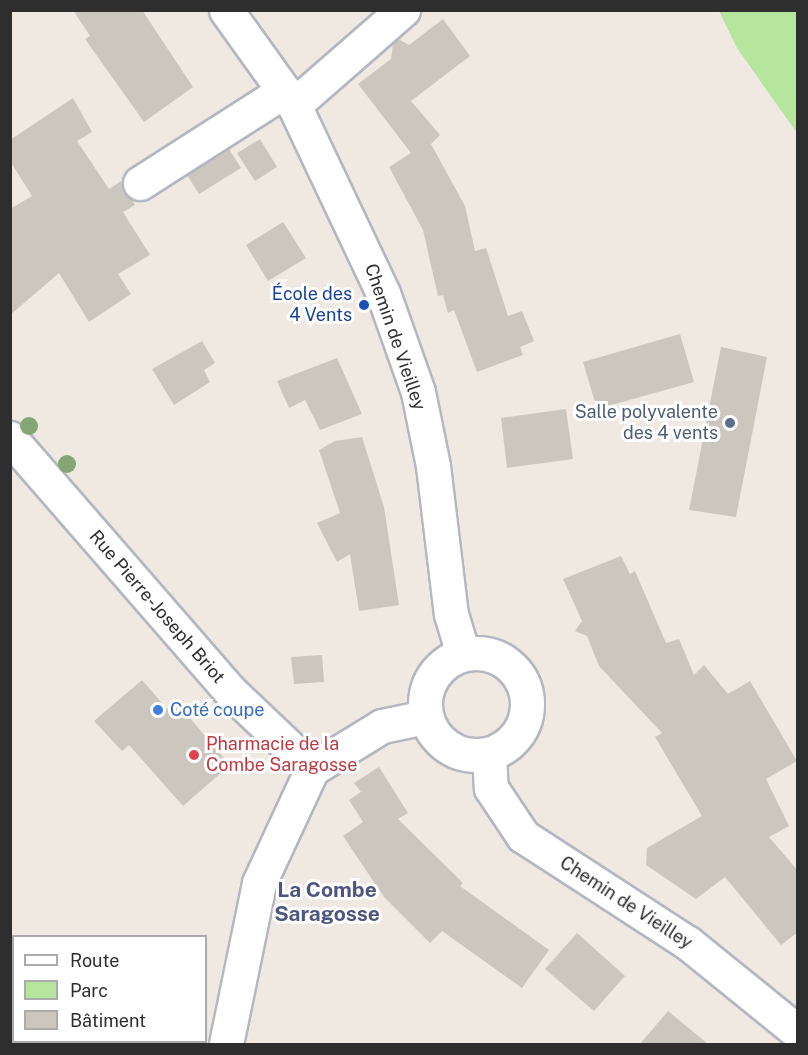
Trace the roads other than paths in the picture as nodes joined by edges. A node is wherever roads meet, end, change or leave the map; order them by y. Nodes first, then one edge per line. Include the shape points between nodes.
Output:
1 (225, 10) edge
2 (403, 10) edge
3 (289, 98) junction
4 (140, 183) dead end
5 (10, 438) edge
6 (463, 654) junction
7 (426, 717) junction
8 (489, 754) junction
9 (312, 769) junction
10 (798, 1032) edge
11 (226, 1044) edge

1 - 3 street, Chemin de Vieilley
2 - 3 street
3 - 4 street
3 - 6 street, Chemin de Vieilley via 360,241 418,392 433,466 451,614
5 - 9 street, Rue Pierre-Joseph Briot via 231,692
6 - 7 street via 448,660 432,678 425,700
6 - 8 street via 479,652 509,663 526,690 525,722 504,747
7 - 8 street via 432,731 450,748 473,755
7 - 9 street via 381,726
8 - 10 street, Chemin de Vieilley via 491,788 523,836 688,943
9 - 11 street via 259,883

